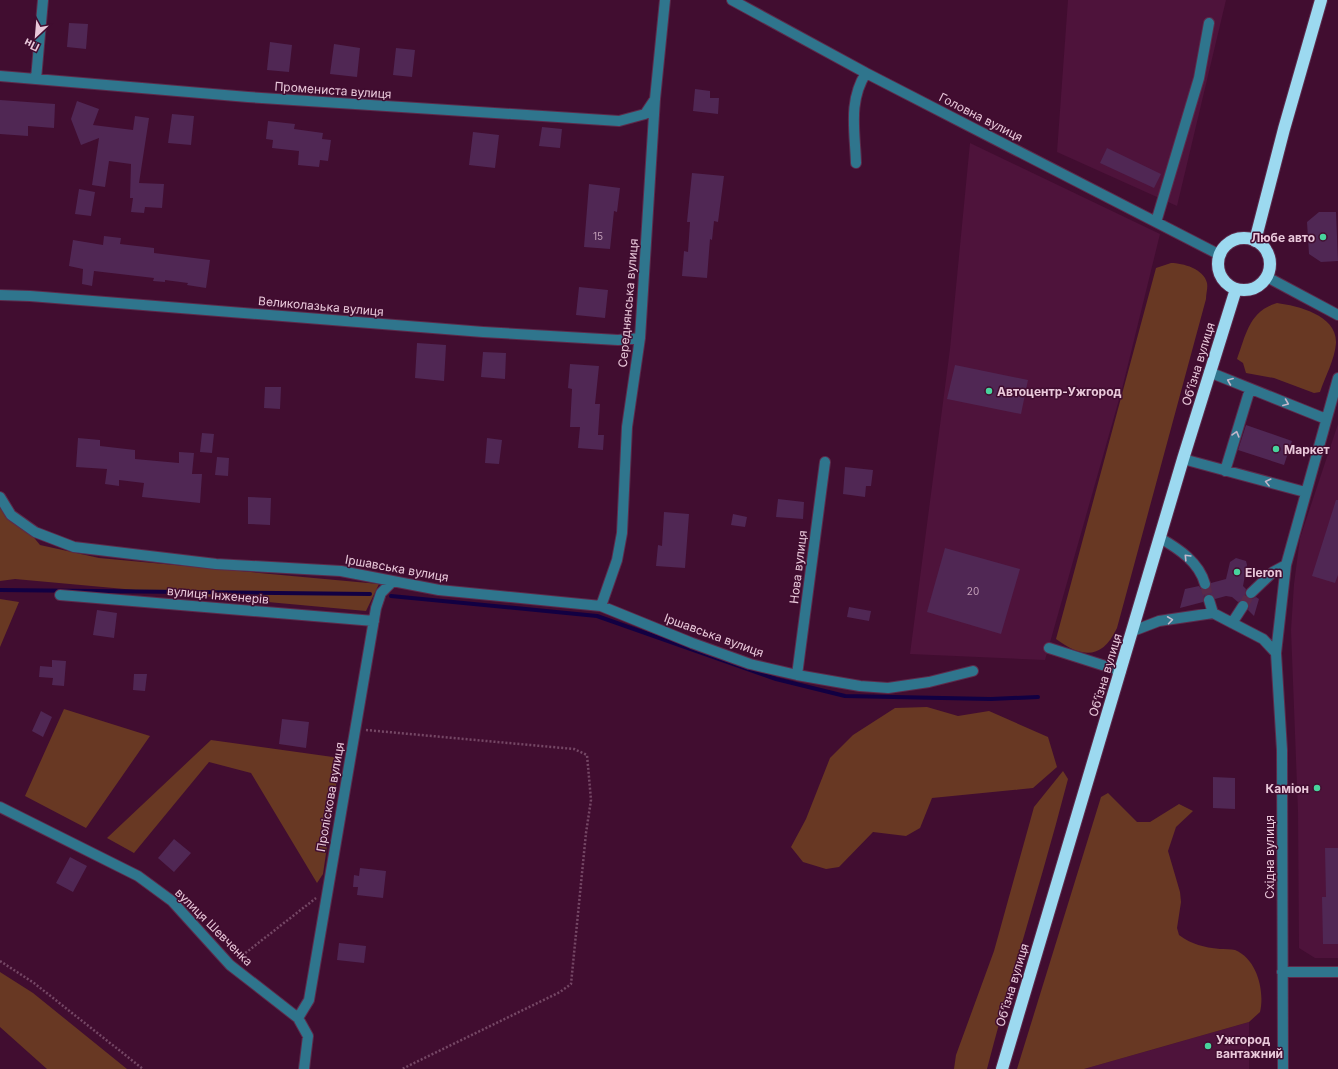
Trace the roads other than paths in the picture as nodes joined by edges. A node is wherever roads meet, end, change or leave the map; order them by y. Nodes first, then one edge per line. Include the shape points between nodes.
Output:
1 (43, 0) edge
2 (665, 0) edge
3 (732, 0) edge
4 (1321, 0) edge
5 (1209, 23) dead end
6 (866, 73) junction
7 (0, 76) edge
8 (36, 80) junction
9 (655, 99) junction
10 (856, 162) dead end
11 (1156, 222) junction
12 (1255, 241) junction
13 (1220, 255) junction
14 (1267, 277) junction
15 (1236, 289) junction
16 (0, 295) edge
17 (1338, 315) edge
18 (640, 338) junction
19 (1210, 372) junction
20 (1338, 378) edge
21 (1250, 389) junction
22 (1326, 419) junction
23 (1183, 459) junction
24 (825, 462) dead end
25 (1225, 471) junction
26 (1305, 492) junction
27 (0, 497) edge
28 (1160, 538) junction
29 (1286, 565) junction
30 (392, 582) junction
31 (1205, 584) tunnel mouth
32 (1251, 593) tunnel mouth
33 (60, 595) dead end
34 (1210, 600) tunnel mouth
35 (601, 606) junction
36 (1243, 606) tunnel mouth
37 (1213, 613) junction
38 (374, 621) junction
39 (1232, 623) junction
40 (1133, 631) junction
41 (1049, 648) dead end
42 (1276, 652) junction
43 (973, 671) dead end
44 (1121, 671) junction
45 (797, 675) junction
46 (0, 807) edge
47 (1282, 972) junction
48 (1338, 972) edge
49 (298, 1018) junction
50 (304, 1069) edge
51 (1002, 1069) edge
52 (1283, 1069) edge

1 - 8 street
2 - 9 street, Середнянська вулиця
3 - 6 street, Головна вулиця
4 - 12 highway
5 - 11 street via 1199,78
6 - 10 street via 859,84 853,108
6 - 11 street, Головна вулиця
7 - 8 street, Промениста вулиця
8 - 9 street, Промениста вулиця via 248,98 620,121 645,114
9 - 18 street, Середнянська вулиця
11 - 13 street, Головна вулиця
12 - 13 highway via 1239,239 1225,247
12 - 14 highway via 1262,245 1269,257 1270,269
13 - 15 highway via 1218,263 1223,279
14 - 15 highway via 1253,288
14 - 17 street
15 - 19 highway, Обʼїзна вулиця
16 - 18 street, Великолазька вулиця via 482,332 618,340
18 - 35 street, Середнянська вулиця via 628,427 622,533 617,560
21 -> 19 street
19 - 23 highway, Обʼїзна вулиця
20 - 22 street
21 -> 22 street
25 -> 21 street
22 - 26 street
23 - 25 street
23 - 28 highway, Обʼїзна вулиця
24 - 45 street, Нова вулиця
26 -> 25 street
26 - 29 street
27 - 30 street, Іршавська вулиця via 10,515 35,532 74,547 216,564 341,571
31 -> 28 street via 1202,573 1180,550
28 - 40 highway, Обʼїзна вулиця
29 - 32 street via 1273,572
29 - 42 street
30 - 35 street, Іршавська вулиця via 439,590
30 - 38 street, Проліскова вулиця via 381,593
33 - 38 street, вулиця Інженерів
34 - 37 street
35 - 45 street, Іршавська вулиця via 750,664
36 - 39 street
37 - 39 street
40 -> 37 street via 1159,621
38 - 49 street, Проліскова вулиця via 309,1000
39 - 42 street via 1262,639
40 - 44 highway, Обʼїзна вулиця
41 - 44 street
42 - 47 street, Східна вулиця via 1282,743
43 - 45 street, Іршавська вулиця via 929,682 888,688
44 - 51 highway, Обʼїзна вулиця
46 - 49 street, вулиця Шевченка via 138,876 172,901 230,964
47 - 48 street
47 - 52 street, Східна вулиця
49 - 50 street via 308,1036

